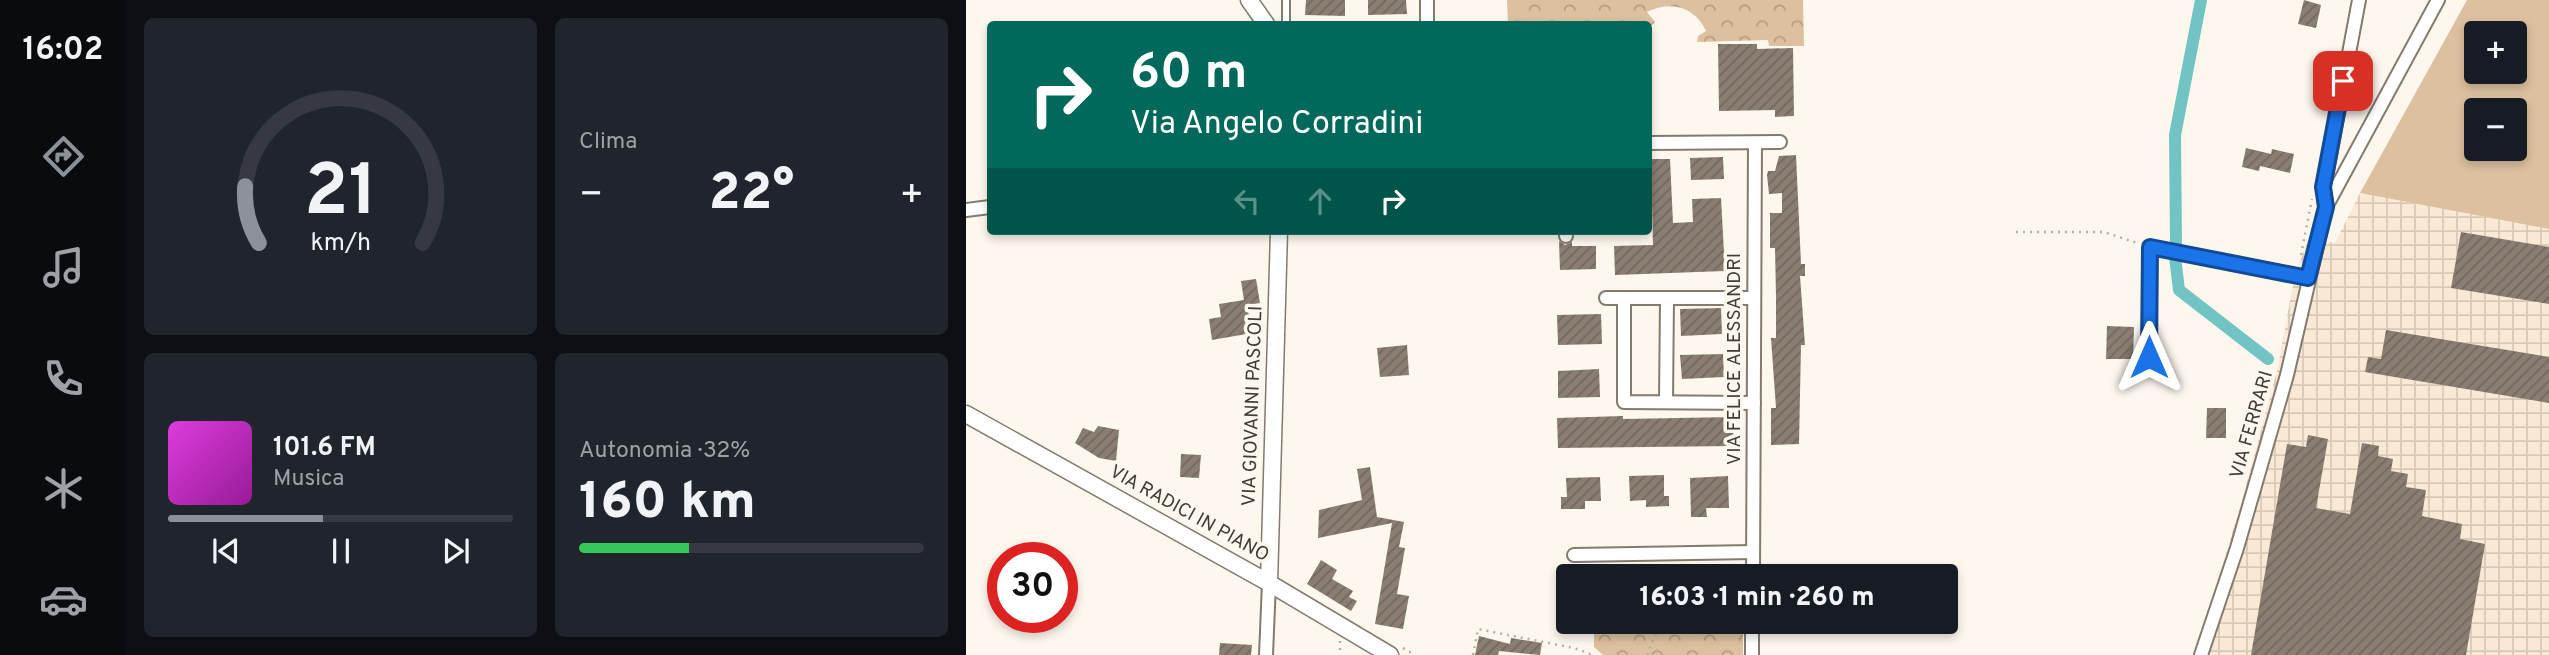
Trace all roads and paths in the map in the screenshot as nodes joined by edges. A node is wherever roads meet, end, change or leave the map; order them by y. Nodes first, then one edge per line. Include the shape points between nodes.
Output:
1 (1249, 0) edge
2 (1286, 0) edge
3 (1427, 0) edge
4 (2359, 0) edge
5 (2438, 0) edge
6 (1264, 21) edge
7 (1286, 21) edge
8 (1427, 21) edge
9 (1780, 142) dead end
10 (1652, 143) edge
11 (1755, 143) junction
12 (2313, 195) dead end
13 (987, 207) edge
14 (2326, 207) junction
15 (966, 210) edge
16 (2016, 232) dead end
17 (1279, 235) edge
18 (2150, 247) junction
19 (2302, 278) junction
20 (1606, 298) dead end
21 (1624, 298) junction
22 (1667, 298) junction
23 (1754, 298) junction
24 (2149, 357) dead end
25 (1666, 402) junction
26 (1754, 403) junction
27 (966, 414) edge
28 (1753, 552) junction
29 (1574, 555) dead end
30 (1753, 564) edge
31 (1269, 583) junction
32 (1657, 634) edge
33 (1752, 634) edge
34 (2202, 653) edge
35 (1266, 655) edge
36 (1390, 655) edge
37 (1473, 655) edge
38 (1593, 655) edge
39 (1647, 655) edge
40 (1752, 655) edge

1 - 6 street
2 - 7 lane
3 - 8 street
4 - 14 street, VIA FERRARI via 2323,187
5 - 14 street, VIA FERRARI
9 - 11 street
10 - 11 street
11 - 23 street, VIA FELICE ALESSANDRI
12 - 19 path
13 - 15 street
14 - 19 street, VIA FERRARI
16 - 18 path via 2104,232
17 - 31 street, VIA GIOVANNI PASCOLI
18 - 19 street
18 - 24 street
19 - 34 street, VIA FERRARI via 2287,375
20 - 21 street
21 - 22 street
21 - 25 street via 1624,402
22 - 23 street
22 - 25 street
23 - 26 street, VIA FELICE ALESSANDRI
25 - 26 street
26 - 28 street, VIA FELICE ALESSANDRI
27 - 31 street, VIA RADICI IN PIANO
28 - 29 street
28 - 30 street, VIA FELICE ALESSANDRI
31 - 35 street
31 - 36 street, VIA RADICI IN PIANO
32 - 39 path
33 - 40 street
37 - 38 path via 1478,629

